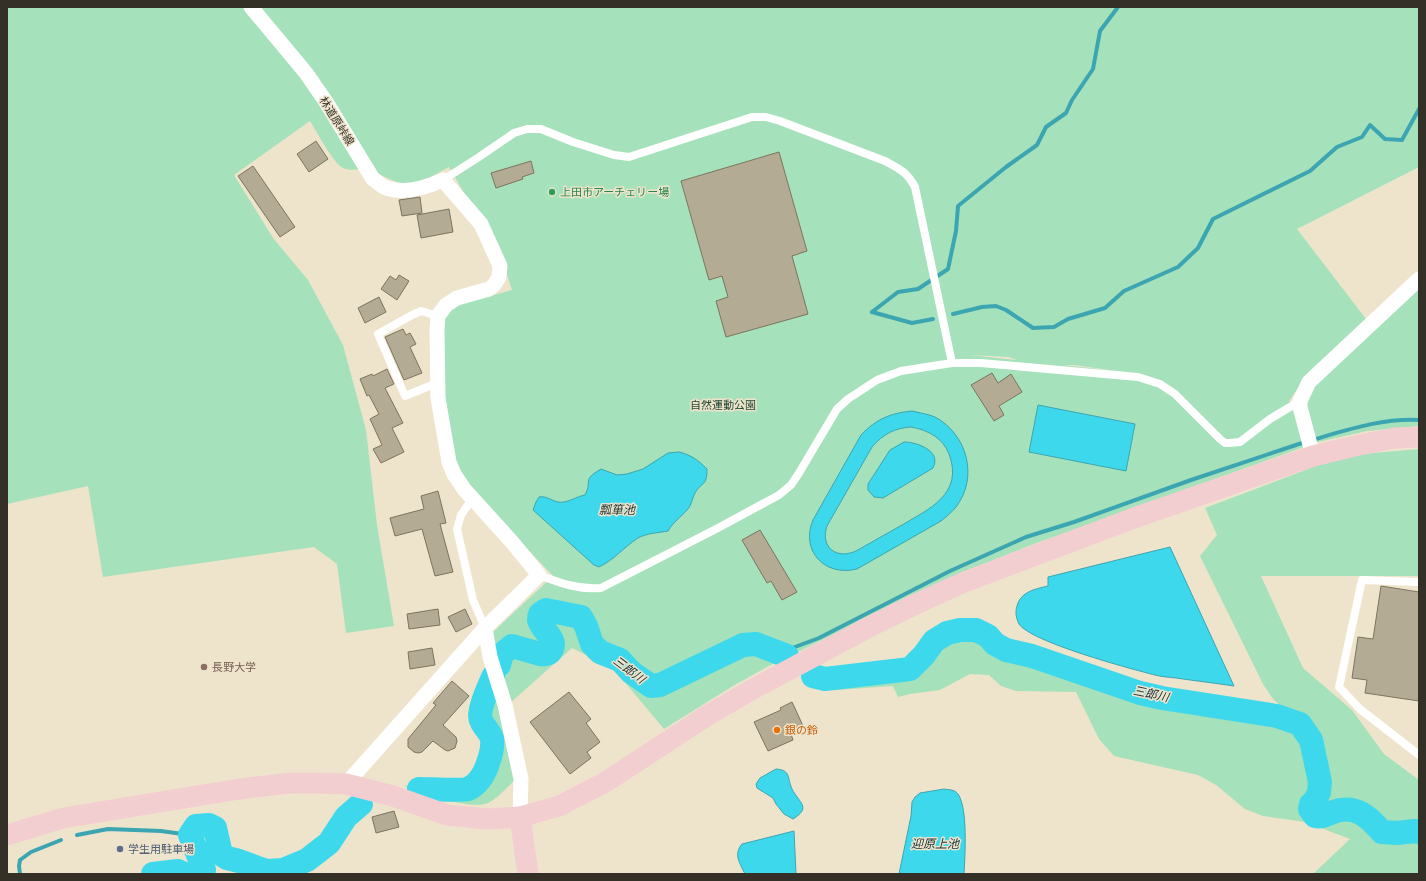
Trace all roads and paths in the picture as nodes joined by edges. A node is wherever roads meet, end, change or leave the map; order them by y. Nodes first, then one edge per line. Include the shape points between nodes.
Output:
1 (251, 7) edge
2 (443, 180) junction
3 (1419, 279) edge
4 (438, 316) junction
5 (952, 363) junction
6 (437, 383) junction
7 (1300, 401) junction
8 (1419, 437) edge
9 (1310, 443) junction
10 (472, 499) junction
11 (539, 575) junction
12 (1419, 582) edge
13 (485, 628) junction
14 (1419, 755) edge
15 (346, 784) junction
16 (520, 817) junction
17 (7, 835) edge
18 (528, 874) edge

1 - 2 street, 林道原峠線 via 306,73 373,179 384,187 401,190 424,188
2 - 4 street via 481,224 500,266 499,277 494,285 457,298 446,305
2 - 5 lane via 514,133 527,129 541,129 614,155 628,157 752,117 780,121 885,161 902,169 909,177 915,187
3 - 7 street via 1309,382
4 - 6 street
4 - 6 lane via 422,311 378,334 405,396
5 - 7 lane via 981,363 1138,377 1160,384 1175,394 1225,443 1240,442 1270,419
5 - 11 lane via 901,371 877,380 837,409 791,485 779,495 611,584 587,589 563,585
6 - 10 street via 450,462 454,474
7 - 9 street
8 - 9 street via 1359,445
9 - 16 street via 1126,520 962,583 916,604 740,696 604,783 559,806
10 - 11 street
10 - 13 lane via 461,515 457,529 473,600
11 - 13 street
12 - 14 lane via 1362,580 1339,687 1360,708
13 - 15 street
13 - 16 street via 521,779
15 - 16 street via 447,814 488,819
15 - 17 street via 264,785 63,818
16 - 18 street

